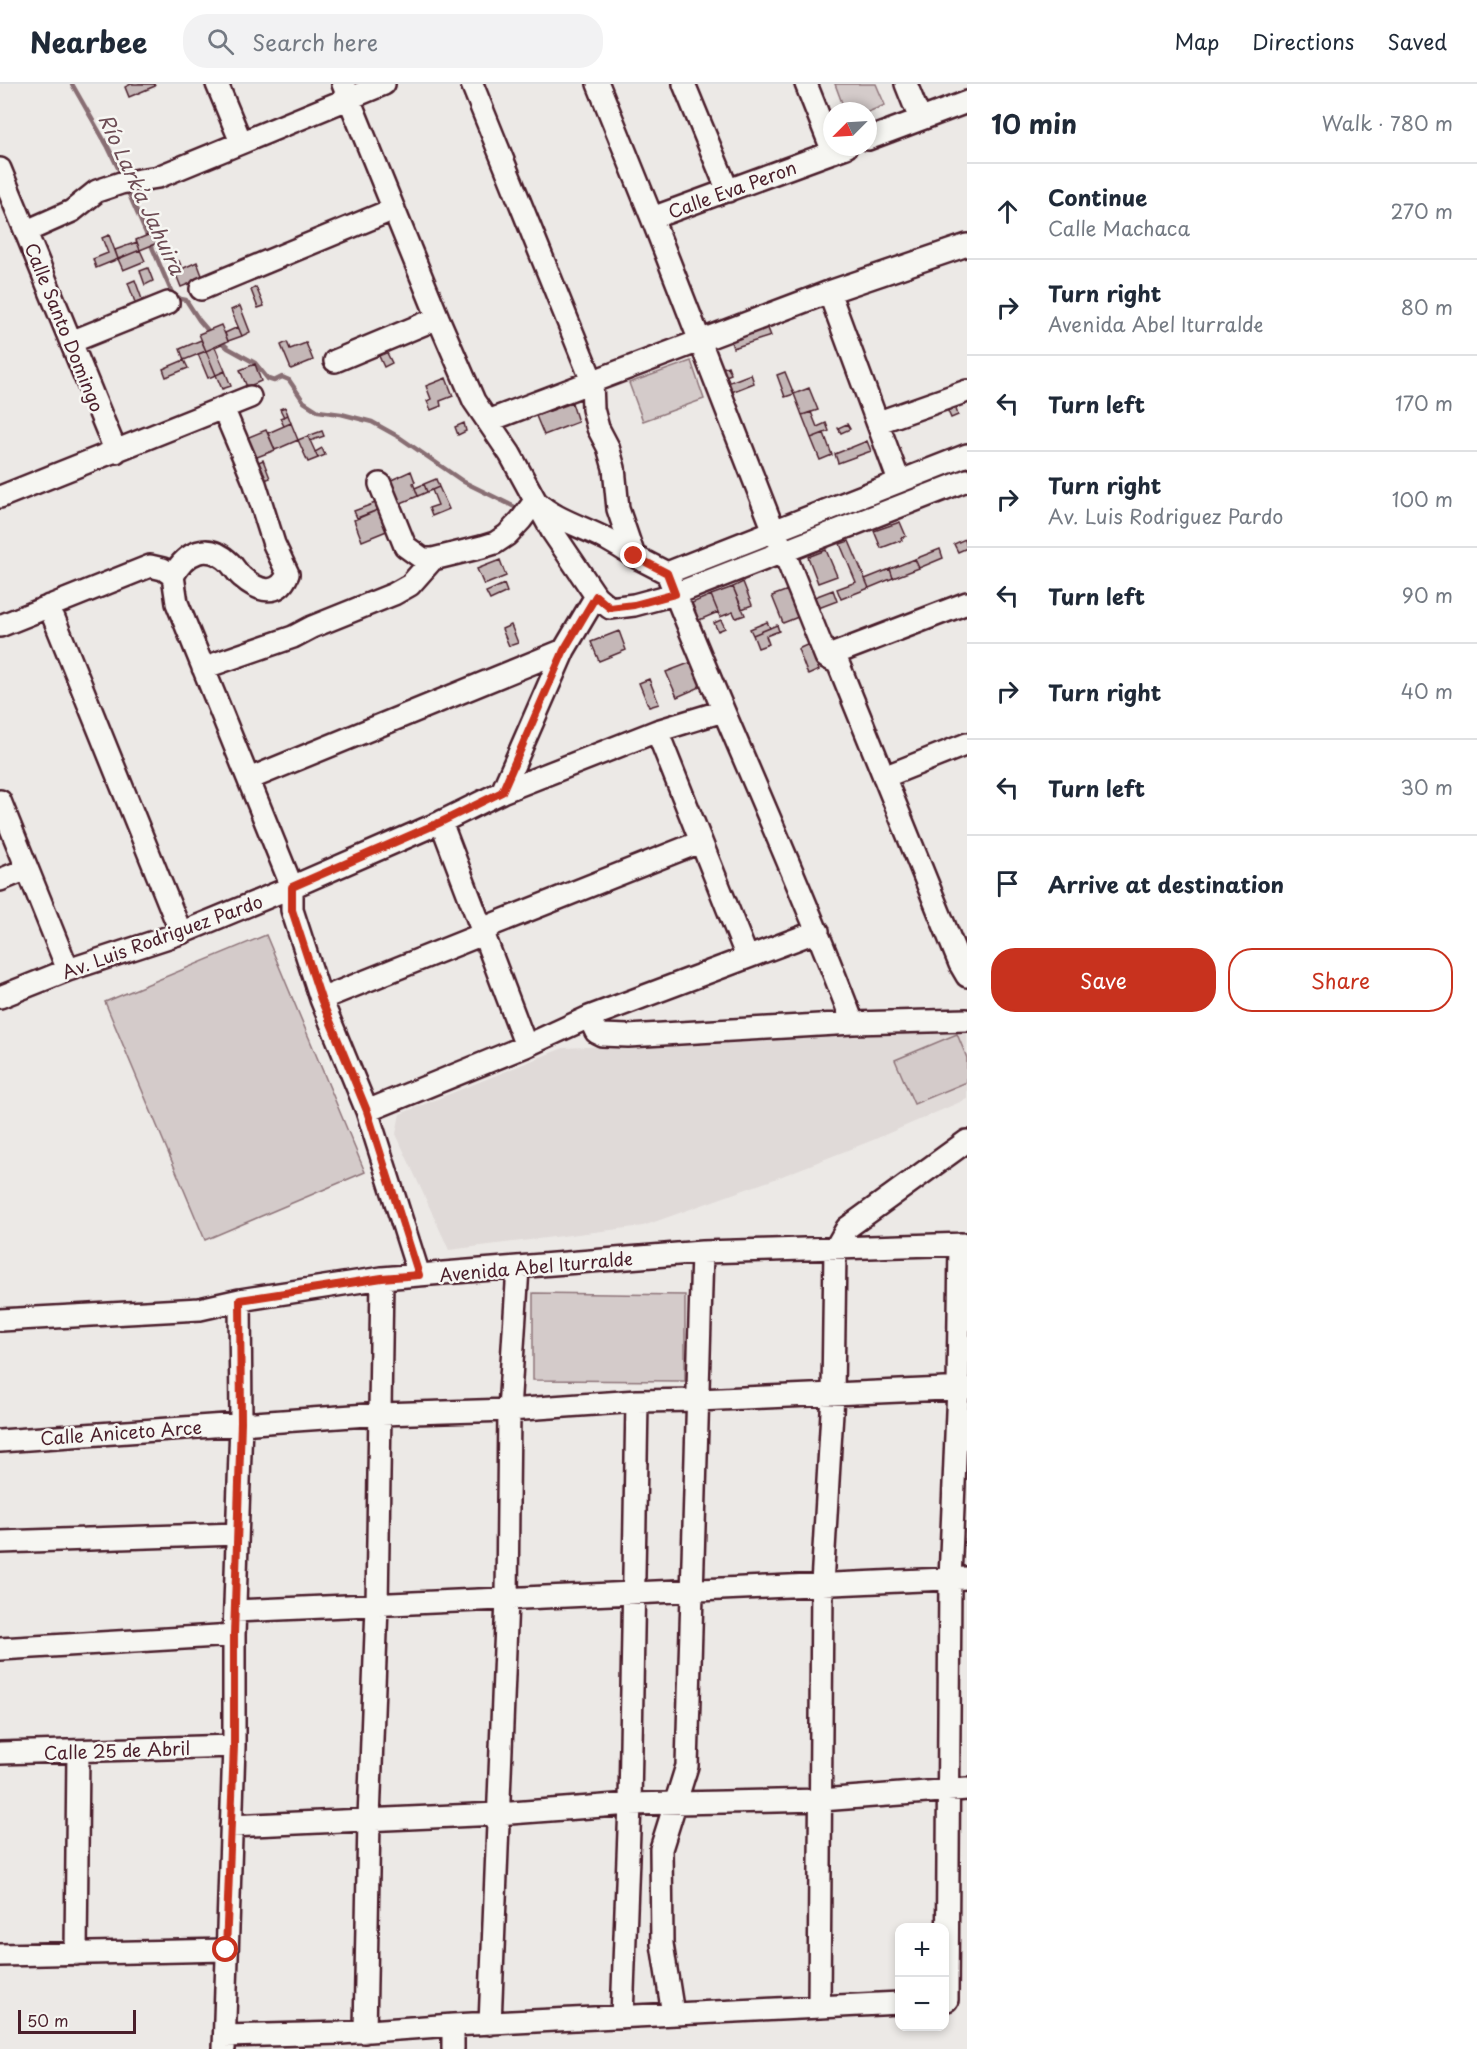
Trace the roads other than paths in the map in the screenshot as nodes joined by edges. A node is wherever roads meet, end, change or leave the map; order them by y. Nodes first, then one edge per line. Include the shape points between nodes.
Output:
1 (218, 84) edge
2 (384, 84) edge
3 (472, 84) edge
4 (598, 84) edge
5 (684, 84) edge
6 (806, 84) edge
7 (906, 84) edge
8 (346, 92) edge
9 (967, 102) edge
10 (823, 117) edge
11 (920, 119) junction
12 (877, 136) edge
13 (241, 142) junction
14 (823, 155) edge
15 (0, 169) edge
16 (728, 191) junction
17 (394, 209) junction
18 (652, 218) junction
19 (27, 231) junction
20 (967, 245) edge
21 (201, 289) dead end
22 (829, 292) junction
23 (168, 303) dead end
24 (438, 318) junction
25 (700, 340) junction
26 (71, 342) junction
27 (335, 361) dead end
28 (592, 381) junction
29 (967, 391) edge
30 (250, 397) dead end
31 (223, 408) junction
32 (488, 421) junction
33 (879, 422) junction
34 (116, 452) junction
35 (967, 455) edge
36 (967, 480) edge
37 (899, 481) junction
38 (380, 484) dead end
39 (1, 494) edge
40 (535, 501) junction
41 (774, 531) junction
42 (784, 552) junction
43 (634, 556) junction
44 (433, 559) junction
45 (667, 573) junction
46 (173, 576) junction
47 (675, 594) junction
48 (596, 596) junction
49 (967, 603) edge
50 (50, 606) junction
51 (0, 626) edge
52 (564, 650) junction
53 (826, 657) junction
54 (203, 668) junction
55 (723, 711) junction
56 (657, 731) junction
57 (967, 744) edge
58 (885, 777) junction
59 (249, 779) junction
60 (502, 792) junction
61 (0, 801) edge
62 (441, 822) junction
63 (700, 842) junction
64 (27, 869) junction
65 (0, 880) edge
66 (292, 887) junction
67 (818, 931) junction
68 (181, 933) junction
69 (483, 934) junction
70 (747, 957) junction
71 (68, 970) junction
72 (967, 976) edge
73 (0, 997) edge
74 (321, 999) junction
75 (589, 1017) junction
76 (967, 1020) edge
77 (853, 1023) junction
78 (526, 1046) junction
79 (367, 1111) junction
80 (967, 1141) edge
81 (963, 1244) edge
82 (835, 1250) junction
83 (702, 1252) junction
84 (518, 1268) junction
85 (419, 1275) junction
86 (382, 1278) junction
87 (240, 1300) junction
88 (0, 1320) edge
89 (962, 1388) edge
90 (833, 1395) junction
91 (637, 1401) junction
92 (699, 1401) junction
93 (509, 1410) junction
94 (381, 1414) junction
95 (241, 1422) junction
96 (0, 1441) edge
97 (237, 1534) junction
98 (0, 1542) edge
99 (958, 1578) edge
100 (822, 1584) junction
101 (693, 1589) junction
102 (633, 1592) junction
103 (507, 1599) junction
104 (377, 1606) junction
105 (235, 1611) junction
106 (234, 1635) junction
107 (0, 1649) edge
108 (234, 1746) junction
109 (78, 1751) junction
110 (0, 1753) edge
111 (958, 1790) edge
112 (821, 1800) junction
113 (676, 1803) junction
114 (630, 1804) junction
115 (498, 1814) junction
116 (369, 1819) junction
117 (231, 1826) junction
118 (226, 1950) junction
119 (76, 1954) junction
120 (0, 1955) edge
121 (953, 2000) edge
122 (895, 2003) edge
123 (819, 2007) junction
124 (674, 2014) junction
125 (622, 2017) junction
126 (490, 2024) junction
127 (453, 2025) junction
128 (365, 2032) junction
129 (341, 2041) edge
130 (224, 2043) edge
131 (453, 2049) edge

1 - 13 street
2 - 8 street
3 - 28 street
4 - 18 street
5 - 16 street
6 - 10 street
7 - 11 street
8 - 13 street
8 - 17 street
9 - 11 street
11 - 12 street
13 - 19 street via 158,177 97,191 72,211
14 - 16 street, Calle Eva Peron
15 - 19 street, Calle Santo Domingo
16 - 18 street, Calle Eva Peron
17 - 21 street
17 - 24 street
18 - 25 street
19 - 26 street, Calle Santo Domingo
20 - 22 street
22 - 25 street
22 - 33 street
23 - 26 street
24 - 27 street
24 - 32 street via 474,401
25 - 28 street
25 - 41 street
26 - 34 street, Calle Santo Domingo
28 - 32 street
28 - 43 street via 593,409 614,468 618,509
29 - 33 street
30 - 31 street
31 - 34 street
31 - 46 street via 288,574 279,588 258,588 216,552 208,550 192,554
32 - 40 street
33 - 37 street
34 - 39 street
35 - 37 street
36 - 42 street
37 - 41 street
38 - 44 street via 405,546 423,559
40 - 43 street via 547,512
40 - 44 street via 507,535 495,543
40 - 48 street
41 - 42 street
41 - 45 street
42 - 47 street
42 - 53 street
43 - 45 street
44 - 54 street via 410,585 375,603
45 - 47 street
46 - 50 street via 150,566
46 - 54 street via 177,603
47 - 48 street via 610,608
47 - 55 street
48 - 52 street
49 - 53 street
50 - 51 street
50 - 68 street
52 - 59 street
52 - 60 street
53 - 58 street via 838,663
54 - 59 street
55 - 56 street, Av. Luis Rodriguez Pardo
55 - 67 street
56 - 60 street, Av. Luis Rodriguez Pardo
56 - 63 street
57 - 58 street
58 - 72 street
59 - 66 street
60 - 62 street, Av. Luis Rodriguez Pardo
61 - 64 street
62 - 66 street, Av. Luis Rodriguez Pardo
62 - 69 street
63 - 69 street via 494,924
63 - 70 street
64 - 65 street
64 - 71 street
66 - 68 street, Av. Luis Rodriguez Pardo
66 - 74 street via 292,910
67 - 70 street
67 - 77 street
68 - 71 street, Av. Luis Rodriguez Pardo
69 - 74 street
69 - 78 street
70 - 75 street
71 - 73 street, Av. Luis Rodriguez Pardo
74 - 79 street
75 - 77 street via 596,1032 602,1035 628,1036
75 - 78 street
76 - 77 street
78 - 79 street
79 - 85 street
80 - 82 street via 847,1228
81 - 82 street, Avenida Abel Iturralde
81 - 89 street
82 - 83 street, Avenida Abel Iturralde
82 - 90 street
83 - 84 street, Avenida Abel Iturralde
83 - 92 street
84 - 85 street, Avenida Abel Iturralde
84 - 93 street
85 - 86 street, Avenida Abel Iturralde
86 - 87 street, Avenida Abel Iturralde
86 - 94 street
87 - 88 street, Avenida Abel Iturralde via 200,1308
87 - 95 street
89 - 90 street, Calle Aniceto Arce
89 - 99 street
90 - 92 street, Calle Aniceto Arce
90 - 100 street
91 - 92 street, Calle Aniceto Arce
91 - 93 street, Calle Aniceto Arce
91 - 102 street
92 - 101 street
93 - 94 street, Calle Aniceto Arce
93 - 103 street
94 - 95 street, Calle Aniceto Arce
94 - 104 street
95 - 96 street, Calle Aniceto Arce
95 - 97 street
97 - 98 street
97 - 105 street
99 - 100 street
99 - 111 street
100 - 101 street
100 - 112 street
101 - 102 street
101 - 113 street via 687,1766
102 - 103 street
102 - 114 street
103 - 104 street
103 - 115 street
104 - 105 street
104 - 116 street
105 - 106 street
106 - 107 street
106 - 108 street
108 - 109 street, Calle 25 de Abril
108 - 117 street
109 - 110 street, Calle 25 de Abril
109 - 119 street
111 - 112 street
111 - 121 street
112 - 113 street
112 - 123 street
113 - 114 street
113 - 124 street via 661,1849 662,1944
114 - 115 street
114 - 125 street
115 - 116 street
115 - 126 street
116 - 117 street
116 - 128 street
117 - 118 street
118 - 119 street
118 - 130 street
119 - 120 street
122 - 123 street
123 - 124 street
124 - 125 street
125 - 126 street
126 - 127 street
127 - 128 street
127 - 131 street
128 - 129 street
129 - 130 street

